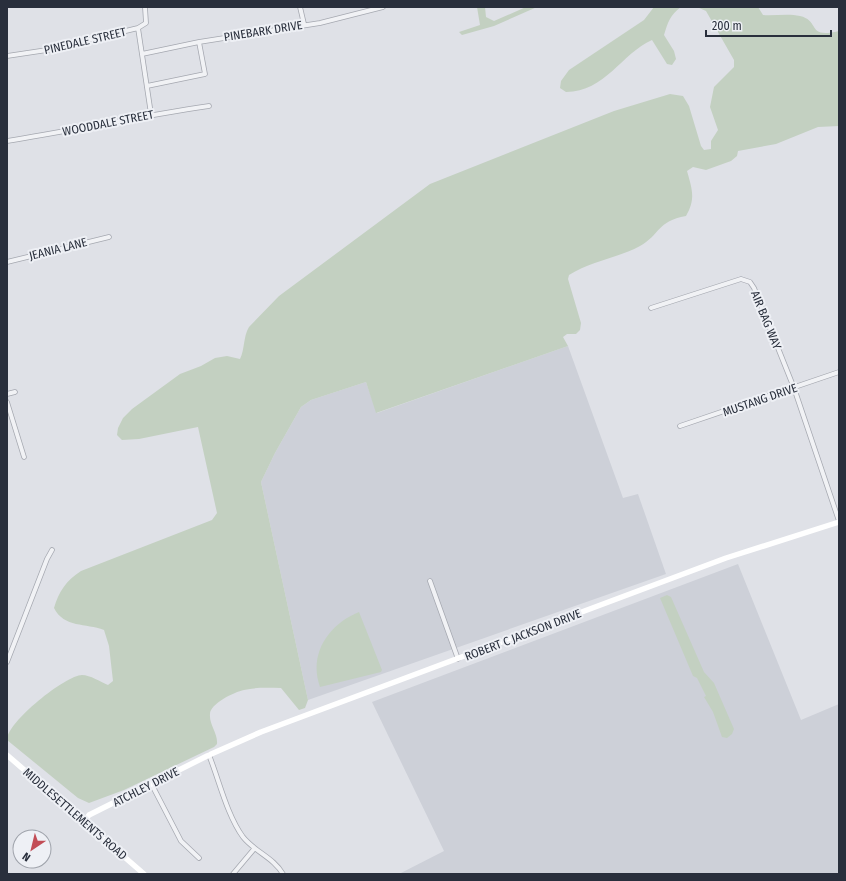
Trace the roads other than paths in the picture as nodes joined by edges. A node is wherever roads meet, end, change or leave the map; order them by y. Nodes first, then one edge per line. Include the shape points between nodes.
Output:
1 (145, 7) edge
2 (300, 7) edge
3 (383, 7) edge
4 (304, 24) junction
5 (138, 28) junction
6 (199, 42) junction
7 (142, 54) junction
8 (7, 56) edge
9 (147, 86) junction
10 (209, 106) dead end
11 (151, 114) junction
12 (7, 141) edge
13 (110, 237) dead end
14 (7, 262) edge
15 (651, 308) dead end
16 (839, 372) edge
17 (794, 388) junction
18 (15, 392) dead end
19 (7, 394) edge
20 (7, 402) edge
21 (680, 426) dead end
22 (24, 457) dead end
23 (839, 522) edge
24 (52, 550) dead end
25 (430, 581) dead end
26 (458, 659) junction
27 (7, 662) edge
28 (7, 755) edge
29 (209, 755) junction
30 (152, 785) junction
31 (84, 822) junction
32 (254, 848) junction
33 (199, 858) dead end
34 (144, 874) edge
35 (233, 874) edge
36 (283, 874) edge

1 - 5 street, PINEDALE STREET via 146,23
2 - 4 street
3 - 4 street, PINEBARK DRIVE via 320,23
4 - 6 street, PINEBARK DRIVE
5 - 7 street
5 - 8 street, PINEDALE STREET via 47,50
6 - 7 street, PINEBARK DRIVE
6 - 9 street via 205,74
7 - 9 street
9 - 11 street
10 - 11 street, WOODDALE STREET
11 - 12 street, WOODDALE STREET via 82,129
13 - 14 street, JEANIA LANE
15 - 17 street, AIR BAG WAY via 741,279 750,282
16 - 17 street, MUSTANG DRIVE
17 - 21 street, MUSTANG DRIVE
17 - 23 street, AIR BAG WAY
18 - 19 street
20 - 22 street
23 - 26 main road, ROBERT C JACKSON DRIVE via 726,558
24 - 27 street
25 - 26 street
26 - 29 main road, ROBERT C JACKSON DRIVE via 262,732
28 - 31 main road, MIDDLESETTLEMENTS ROAD
29 - 30 main road, ATCHLEY DRIVE
29 - 32 street via 236,827
30 - 31 main road, ATCHLEY DRIVE via 89,815
30 - 33 street via 181,841
31 - 34 main road, MIDDLESETTLEMENTS ROAD
32 - 35 street
32 - 36 street via 275,864

